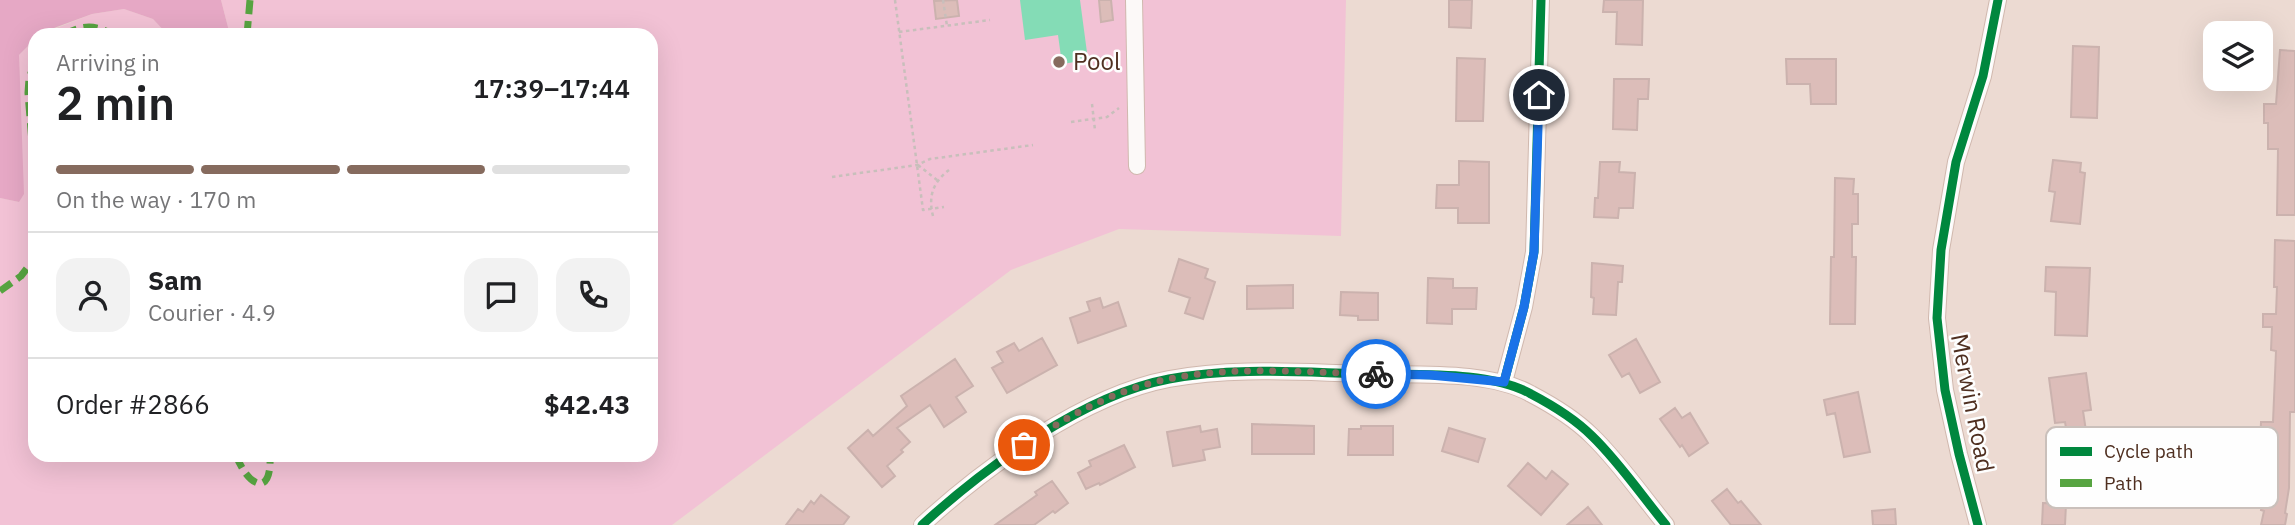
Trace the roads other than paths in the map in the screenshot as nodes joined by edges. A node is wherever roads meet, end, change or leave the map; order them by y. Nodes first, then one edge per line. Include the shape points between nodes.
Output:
1 (1134, 0) edge
2 (1542, 0) edge
3 (1998, 0) edge
4 (1137, 166) dead end
5 (1504, 382) junction
6 (922, 525) edge
7 (1667, 525) edge
8 (1978, 525) edge

1 - 4 street
2 - 5 street via 1534,252
3 - 8 street, Merwin Road via 1983,76 1956,162 1941,250 1937,318 1945,390
5 - 6 street via 1430,375 1255,372 1167,379 1126,391 1054,426 946,502
5 - 7 street via 1539,398 1592,435

